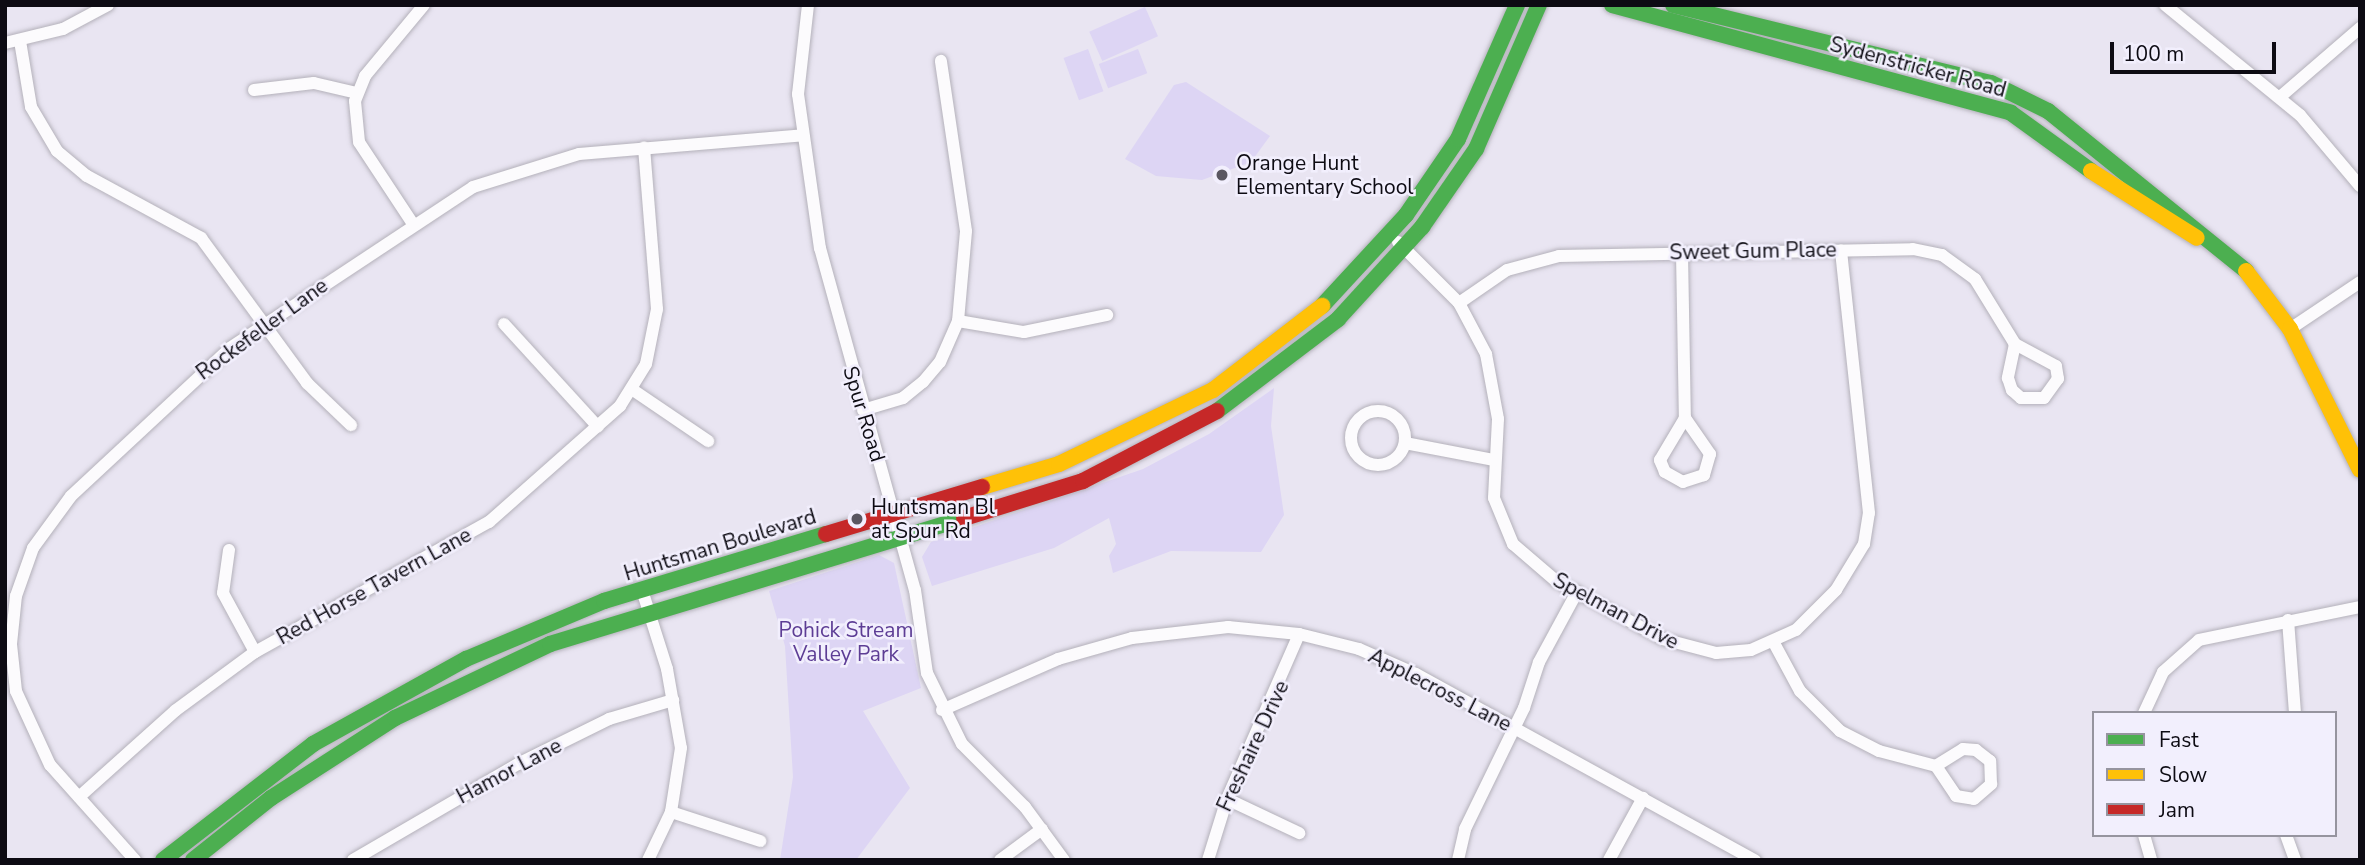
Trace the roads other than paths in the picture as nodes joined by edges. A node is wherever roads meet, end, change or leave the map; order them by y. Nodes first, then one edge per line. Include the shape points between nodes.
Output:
1 (108, 5) edge
2 (424, 5) edge
3 (808, 5) edge
4 (1517, 5) edge
5 (1539, 5) edge
6 (1612, 5) edge
7 (1673, 5) edge
8 (2165, 5) edge
9 (2360, 28) edge
10 (20, 41) junction
11 (5, 43) edge
12 (941, 61) dead end
13 (254, 90) dead end
14 (357, 93) junction
15 (2280, 97) junction
16 (803, 135) junction
17 (644, 148) junction
18 (2360, 186) edge
19 (412, 224) junction
20 (1390, 235) junction
21 (1406, 248) junction
22 (1842, 250) junction
23 (2222, 250) junction
24 (1682, 253) junction
25 (2360, 282) edge
26 (1459, 303) junction
27 (1107, 315) dead end
28 (958, 321) junction
29 (265, 324) junction
30 (504, 324) dead end
31 (2290, 329) junction
32 (2015, 344) junction
33 (633, 390) junction
34 (863, 411) junction
35 (1685, 418) junction
36 (351, 425) dead end
37 (598, 427) junction
38 (708, 441) dead end
39 (1405, 443) junction
40 (2355, 452) edge
41 (1494, 460) junction
42 (2360, 470) edge
43 (894, 515) junction
44 (900, 537) junction
45 (229, 550) dead end
46 (642, 590) junction
47 (1577, 592) junction
48 (2360, 607) edge
49 (648, 609) junction
50 (2288, 620) junction
51 (1299, 634) junction
52 (1774, 643) junction
53 (255, 652) junction
54 (673, 700) junction
55 (942, 710) junction
56 (2145, 711) edge
57 (2295, 711) edge
58 (1515, 728) junction
59 (1936, 766) junction
60 (79, 797) junction
61 (1643, 798) junction
62 (1227, 799) junction
63 (671, 812) junction
64 (1042, 829) junction
65 (1298, 834) dead end
66 (2145, 837) edge
67 (2287, 837) edge
68 (760, 841) dead end
69 (135, 860) edge
70 (163, 860) edge
71 (193, 860) edge
72 (353, 860) edge
73 (648, 860) edge
74 (1000, 860) edge
75 (1064, 860) edge
76 (1208, 860) edge
77 (1458, 860) edge
78 (1609, 860) edge
79 (1755, 860) edge
80 (2151, 860) edge
81 (2295, 860) edge

1 - 10 street via 63,29
2 - 14 street
3 - 16 street, Spur Road via 797,62
4 - 20 street, Huntsman Boulevard via 1458,139
5 - 21 street, Huntsman Boulevard via 1476,149
6 - 23 street, Sydenstricker Road via 2011,113 2150,214
7 - 23 street, Sydenstricker Road via 2022,95
8 - 15 street
9 - 15 street
10 - 11 street
10 - 29 street via 31,107 57,151 87,176 201,238
12 - 28 street via 965,231
13 - 14 street via 314,83
14 - 19 street via 359,142
15 - 18 street
16 - 17 street, Rockefeller Lane
16 - 34 street, Spur Road via 827,287
17 - 19 street, Rockefeller Lane via 525,166 456,196
17 - 33 street, Red Horse Tavern Lane via 657,309 650,353
19 - 29 street, Rockefeller Lane
20 - 21 street, Spelman Drive
20 - 43 street, Huntsman Boulevard via 1301,325 1178,411 1059,464
21 - 26 street, Spelman Drive
21 - 44 street, Huntsman Boulevard via 1286,363 1159,446 1083,481
22 - 24 street, Sweet Gum Place
22 - 32 street, Sweet Gum Place via 1913,248 1952,261 1981,288
22 - 52 street, Spelman Drive via 1868,527 1857,561 1836,590 1805,623
23 - 31 street, Sydenstricker Road via 2245,269
24 - 26 street, Sweet Gum Place via 1543,258 1507,270
24 - 35 street
25 - 31 street
26 - 41 street, Spelman Drive via 1492,374 1498,419
27 - 28 street via 1024,332
28 - 34 street via 945,354 923,382 903,398
29 - 36 street via 307,383
29 - 60 street, Rockefeller Lane via 192,380 71,496 24,568 11,628 16,691 41,750
30 - 37 street
31 - 40 street, Sydenstricker Road
32 - 32 street via 2056,366 2057,379 2044,398 2021,398 2012,390
33 - 37 street, Red Horse Tavern Lane
33 - 38 street
34 - 43 street, Spur Road
35 - 35 street via 1710,454 1704,474 1683,482 1665,472 1660,460
37 - 53 street, Red Horse Tavern Lane via 468,537
39 - 39 street via 1392,461 1370,464 1357,456 1351,434 1364,415 1387,412 1403,428
39 - 41 street
40 - 42 street, Sydenstricker Road
41 - 47 street, Spelman Drive via 1497,510 1513,544
43 - 44 street, Spur Road
43 - 46 street, Huntsman Boulevard
44 - 49 street, Huntsman Boulevard
44 - 55 street, Spur Road via 927,673
45 - 53 street via 223,593
46 - 49 street
46 - 70 street, Huntsman Boulevard via 542,624 385,700 259,781
47 - 52 street, Spelman Drive via 1692,650 1737,653
47 - 58 street via 1539,662
48 - 50 street
49 - 54 street
49 - 71 street, Huntsman Boulevard via 550,644 395,718 271,798
50 - 56 street via 2223,632 2191,645 2163,672
50 - 57 street
51 - 55 street, Applecross Lane via 1228,627 1132,638 1058,659
51 - 58 street, Applecross Lane via 1385,659
51 - 62 street, Freshaire Drive
52 - 59 street via 1800,691 1840,731 1879,751
53 - 60 street, Red Horse Tavern Lane via 176,710
54 - 63 street via 681,748
54 - 72 street, Hamor Lane via 609,719 518,764
55 - 64 street, Spur Road via 962,744
58 - 61 street, Applecross Lane
58 - 77 street via 1472,813
59 - 59 street via 1964,749 1976,750 1990,761 1991,784 1974,799 1956,796
60 - 69 street, Rockefeller Lane
61 - 78 street
61 - 79 street, Applecross Lane
62 - 65 street
62 - 76 street, Freshaire Drive
63 - 68 street
63 - 73 street
64 - 74 street
64 - 75 street, Spur Road
66 - 80 street
67 - 81 street

